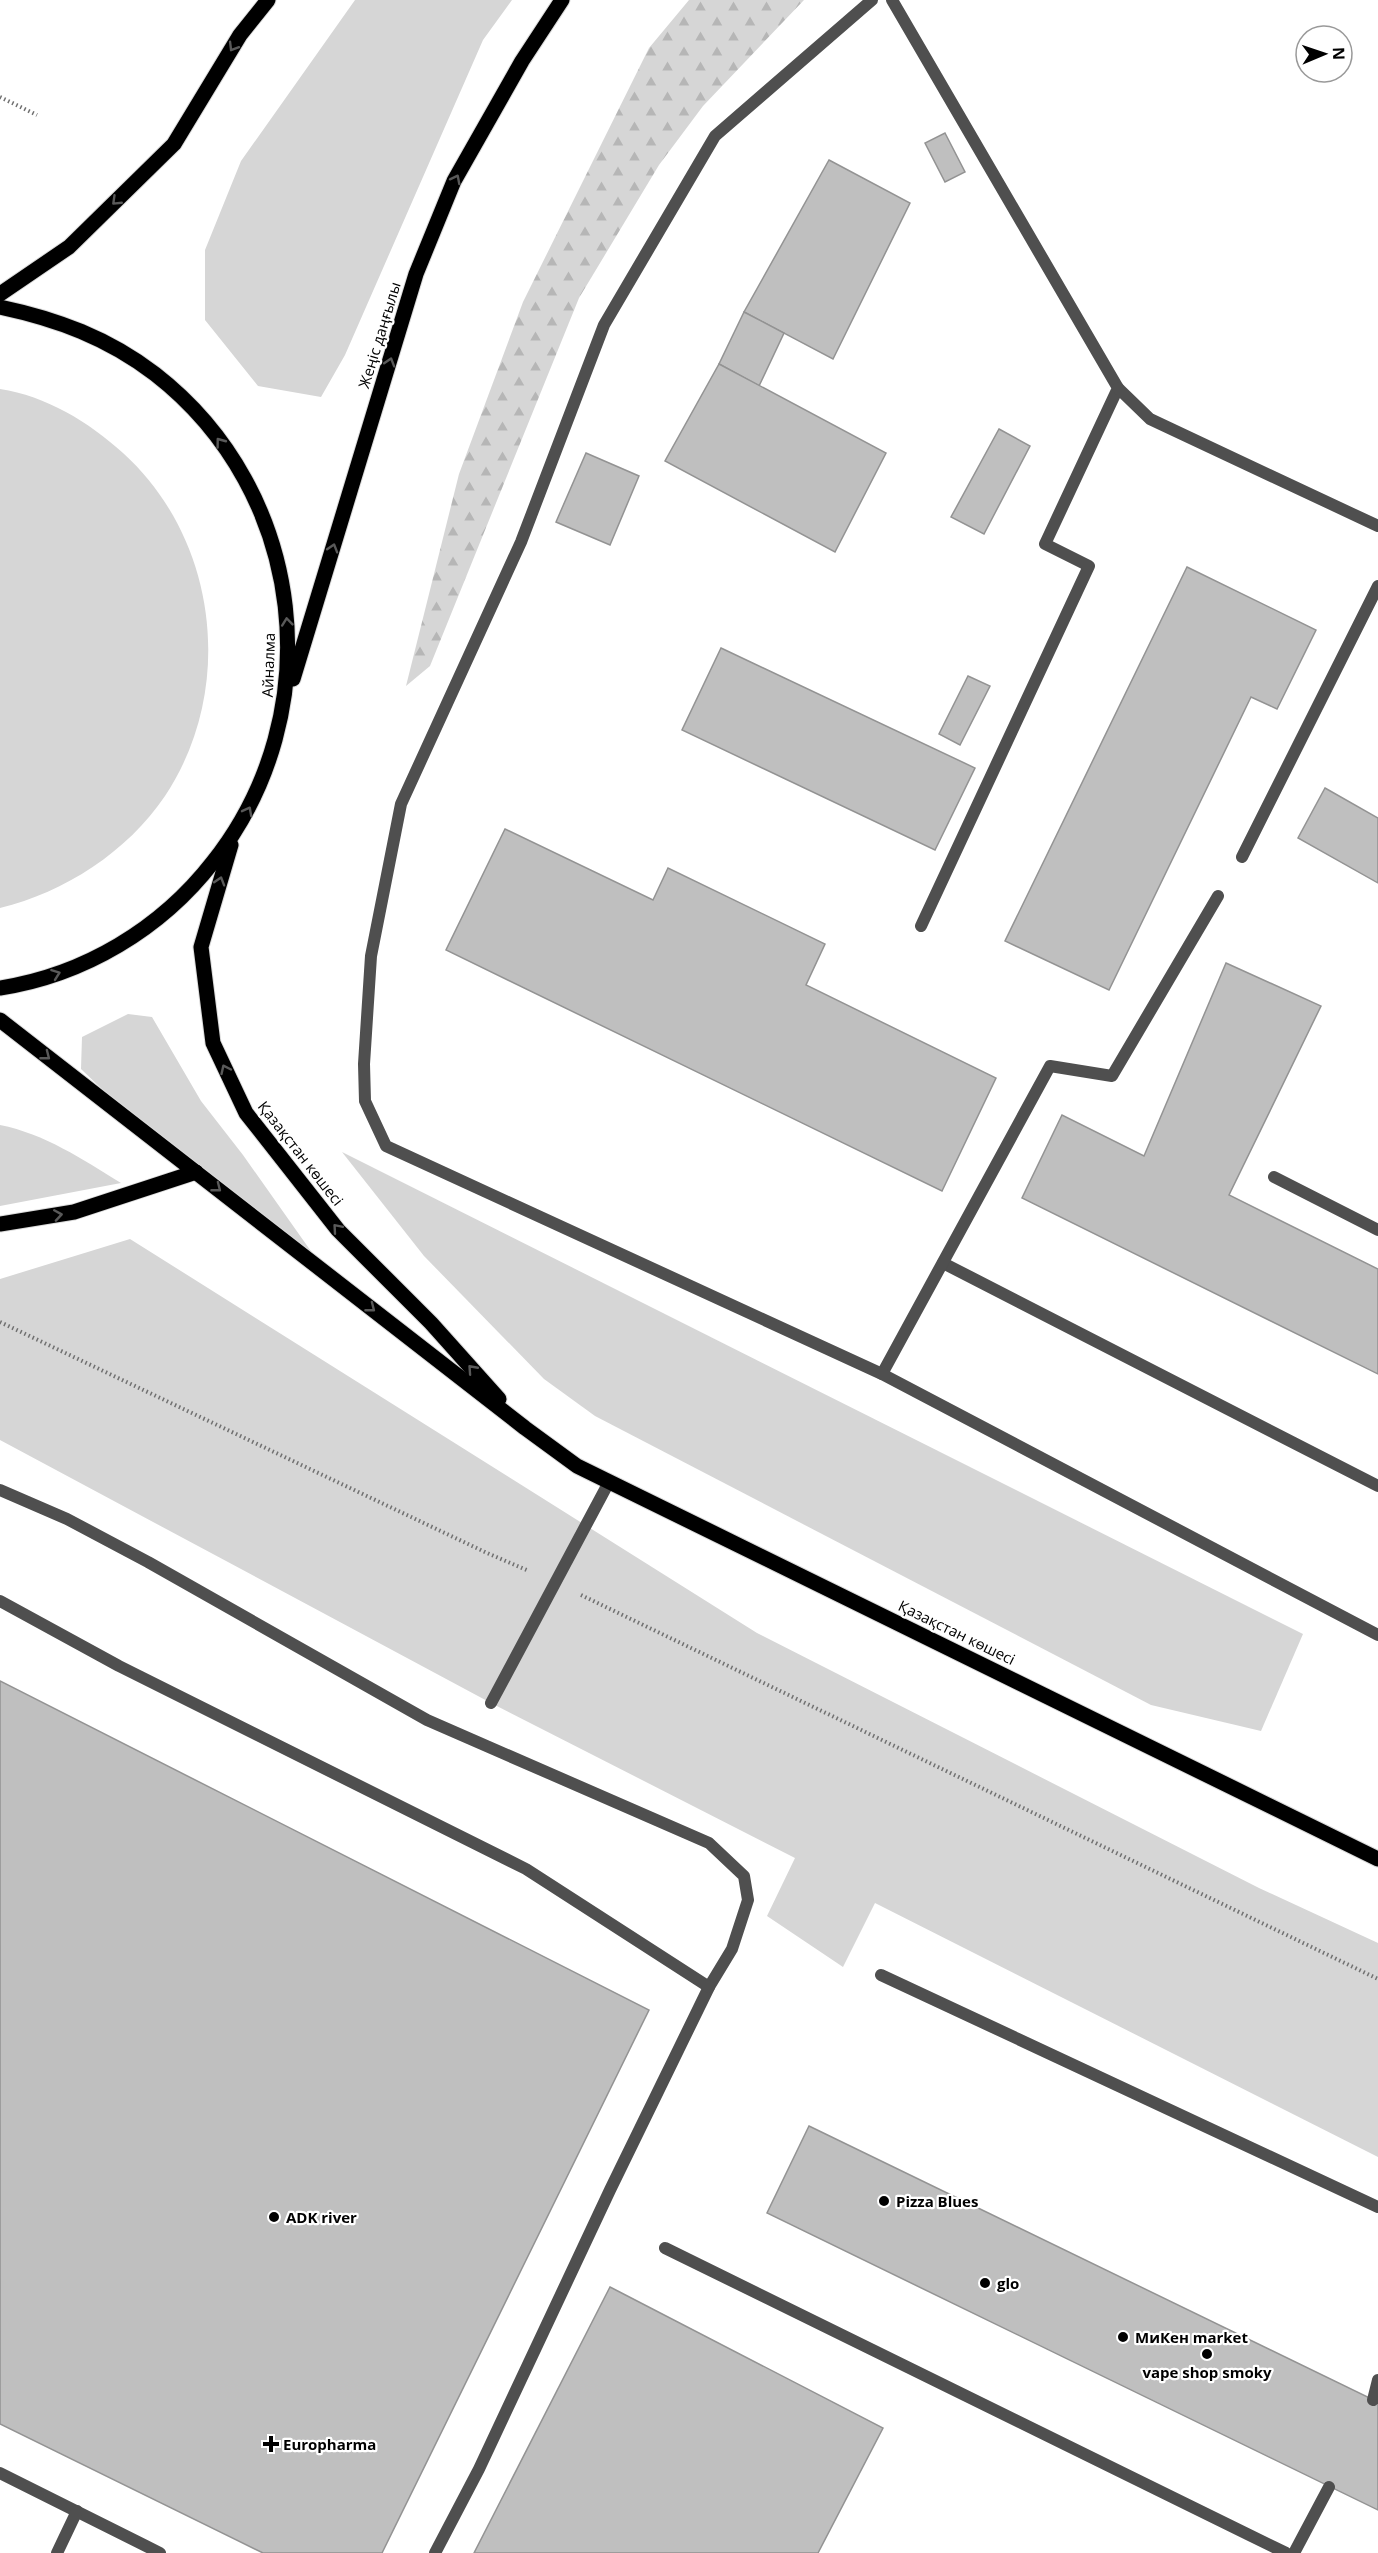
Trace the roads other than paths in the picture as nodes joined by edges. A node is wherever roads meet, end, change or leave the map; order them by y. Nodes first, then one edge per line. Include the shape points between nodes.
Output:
1 (268, 0) edge
2 (562, 0) edge
3 (872, 0) edge
4 (892, 0) edge
5 (0, 294) edge
6 (0, 307) edge
7 (1118, 388) junction
8 (1378, 526) edge
9 (1378, 586) edge
10 (285, 705) junction
11 (234, 836) junction
12 (1242, 857) dead end
13 (1218, 896) dead end
14 (921, 926) dead end
15 (0, 988) edge
16 (0, 1020) edge
17 (196, 1172) junction
18 (1274, 1177) dead end
19 (0, 1224) edge
20 (1378, 1230) edge
21 (943, 1263) junction
22 (882, 1374) junction
23 (525, 1428) junction
24 (609, 1482) junction
25 (1378, 1486) edge
26 (0, 1490) edge
27 (0, 1601) edge
28 (1378, 1635) edge
29 (491, 1703) dead end
30 (1378, 1859) edge
31 (881, 1975) dead end
32 (709, 1987) junction
33 (1378, 2207) edge
34 (665, 2248) dead end
35 (1378, 2380) edge
36 (1373, 2400) dead end
37 (0, 2474) edge
38 (1329, 2487) dead end
39 (77, 2511) junction
40 (57, 2553) edge
41 (160, 2553) edge
42 (435, 2553) edge
43 (1286, 2553) edge
44 (1294, 2553) edge

1 -> 5 main road via 240,35 174,144 69,247
10 -> 2 main road, Жеңіс даңғылы via 416,274 454,181 522,61
3 - 22 street via 715,136 604,325 521,542 401,804 371,956 364,1064 365,1101 386,1146
4 - 7 street
10 -> 6 main road, Айналма via 289,642 282,581 265,522 238,466 201,416 155,374 103,341 46,317
7 - 8 street via 1150,419
7 - 14 street via 1045,544 1089,566
9 - 12 street
11 -> 10 main road, Айналма via 260,786
15 -> 11 main road, Айналма via 30,983 90,961 146,929 194,887
23 -> 11 main road, Қазақстан көшесі via 431,1323 338,1230 246,1113 213,1043 201,947
13 - 21 street via 1112,1076 1050,1066
16 -> 17 main road, Қазақстан көшесі
19 -> 17 main road via 74,1212
17 -> 23 main road, Қазақстан көшесі
18 - 20 street
21 - 22 street
21 - 25 street
22 - 28 street
23 - 24 main road, Қазақстан көшесі via 577,1466
24 - 29 street
24 - 30 main road, Қазақстан көшесі
26 - 32 street via 67,1519 148,1562 427,1720 710,1843 744,1876 748,1900 732,1949
27 - 32 street via 119,1666 526,1869
31 - 33 street
32 - 42 street via 479,2469
34 - 43 street
35 - 36 street
37 - 39 street
38 - 44 street
39 - 40 street
39 - 41 street

